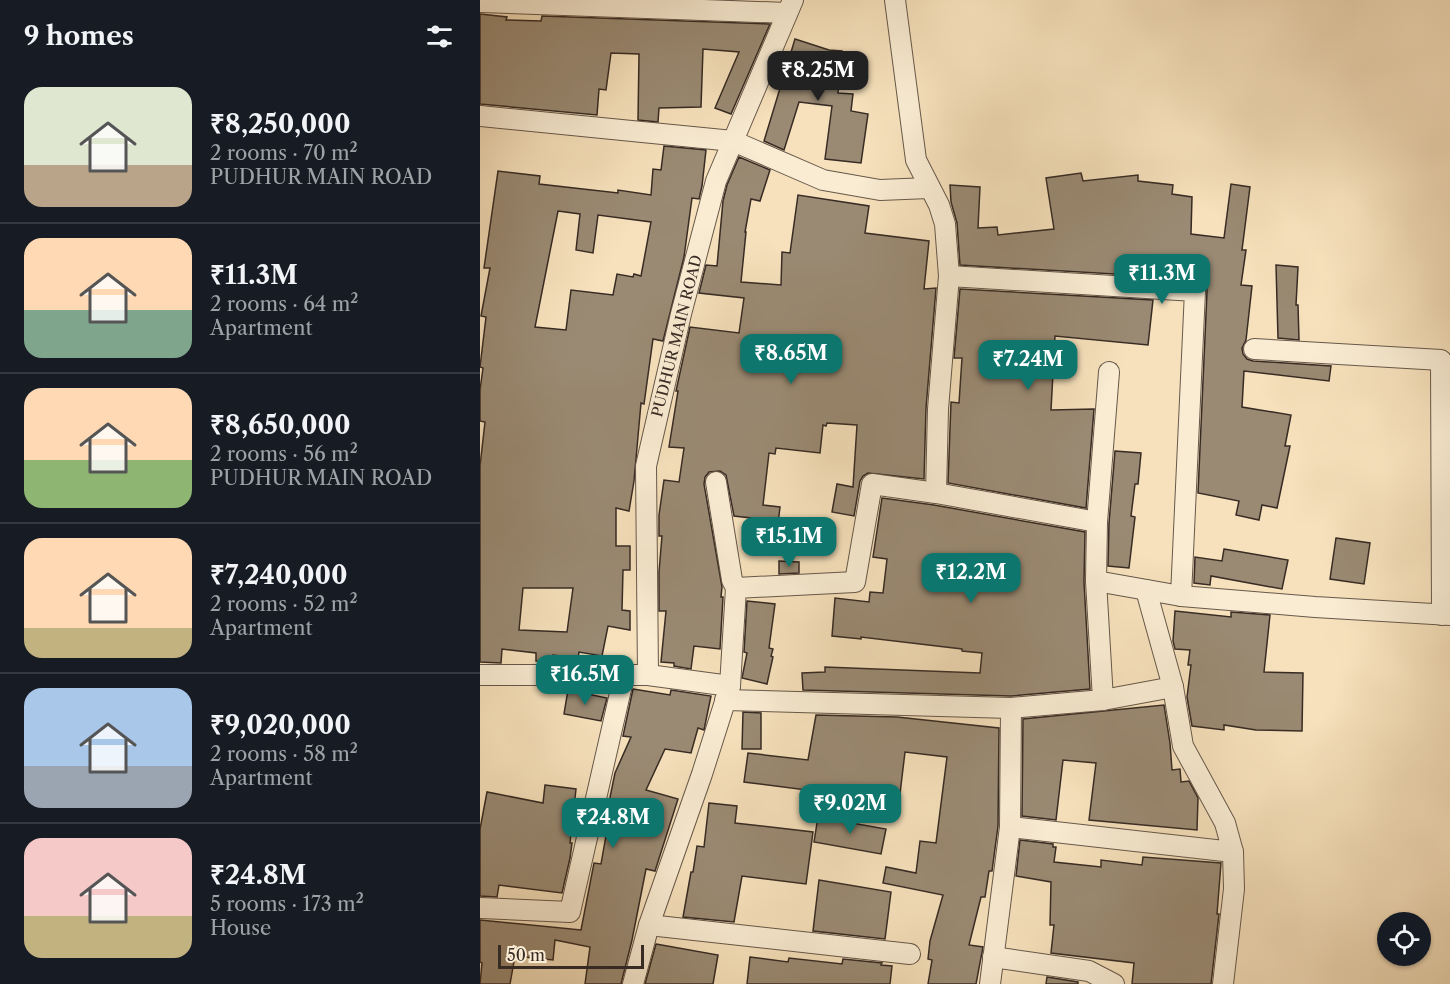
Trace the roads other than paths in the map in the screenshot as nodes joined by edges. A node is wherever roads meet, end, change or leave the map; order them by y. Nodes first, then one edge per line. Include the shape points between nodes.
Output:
1 (895, 0) edge
2 (480, 2) edge
3 (790, 6) edge
4 (480, 116) edge
5 (733, 141) junction
6 (929, 188) junction
7 (949, 276) junction
8 (1254, 349) dead end
9 (1109, 372) dead end
10 (716, 482) dead end
11 (936, 493) junction
12 (1097, 522) junction
13 (1096, 581) junction
14 (736, 588) junction
15 (1146, 591) junction
16 (1181, 596) junction
17 (1446, 615) edge
18 (480, 675) edge
19 (635, 676) junction
20 (1173, 687) junction
21 (728, 693) junction
22 (1103, 700) junction
23 (1011, 708) junction
24 (1010, 827) junction
25 (1233, 852) junction
26 (480, 908) edge
27 (649, 925) junction
28 (909, 954) dead end
29 (993, 957) junction
30 (633, 984) edge
31 (990, 984) edge
32 (1114, 984) edge
33 (1223, 984) edge

1 - 6 street via 915,160
2 - 3 street
3 - 5 street, PUDHUR MAIN ROAD
4 - 5 street
5 - 6 street via 823,180 880,190
5 - 19 street, PUDHUR MAIN ROAD via 716,181 646,466
6 - 7 street via 945,224
7 - 11 street via 938,409
7 - 16 street via 1195,291
8 - 17 street via 1441,360
9 - 12 street
10 - 14 street via 730,573
11 - 12 street
11 - 14 street via 872,484 855,582
12 - 13 street
13 - 15 street
13 - 22 street
14 - 21 street
15 - 16 street
15 - 20 street
16 - 17 street
18 - 19 street
19 - 21 street
19 - 26 street, PUDHUR MAIN ROAD via 570,912
20 - 22 street
20 - 25 street via 1183,746 1225,823
21 - 23 street
21 - 27 street
22 - 23 street
23 - 24 street
24 - 25 street
24 - 29 street
25 - 33 street via 1234,889
27 - 28 street
27 - 30 street
29 - 31 street
29 - 32 street via 1089,971

